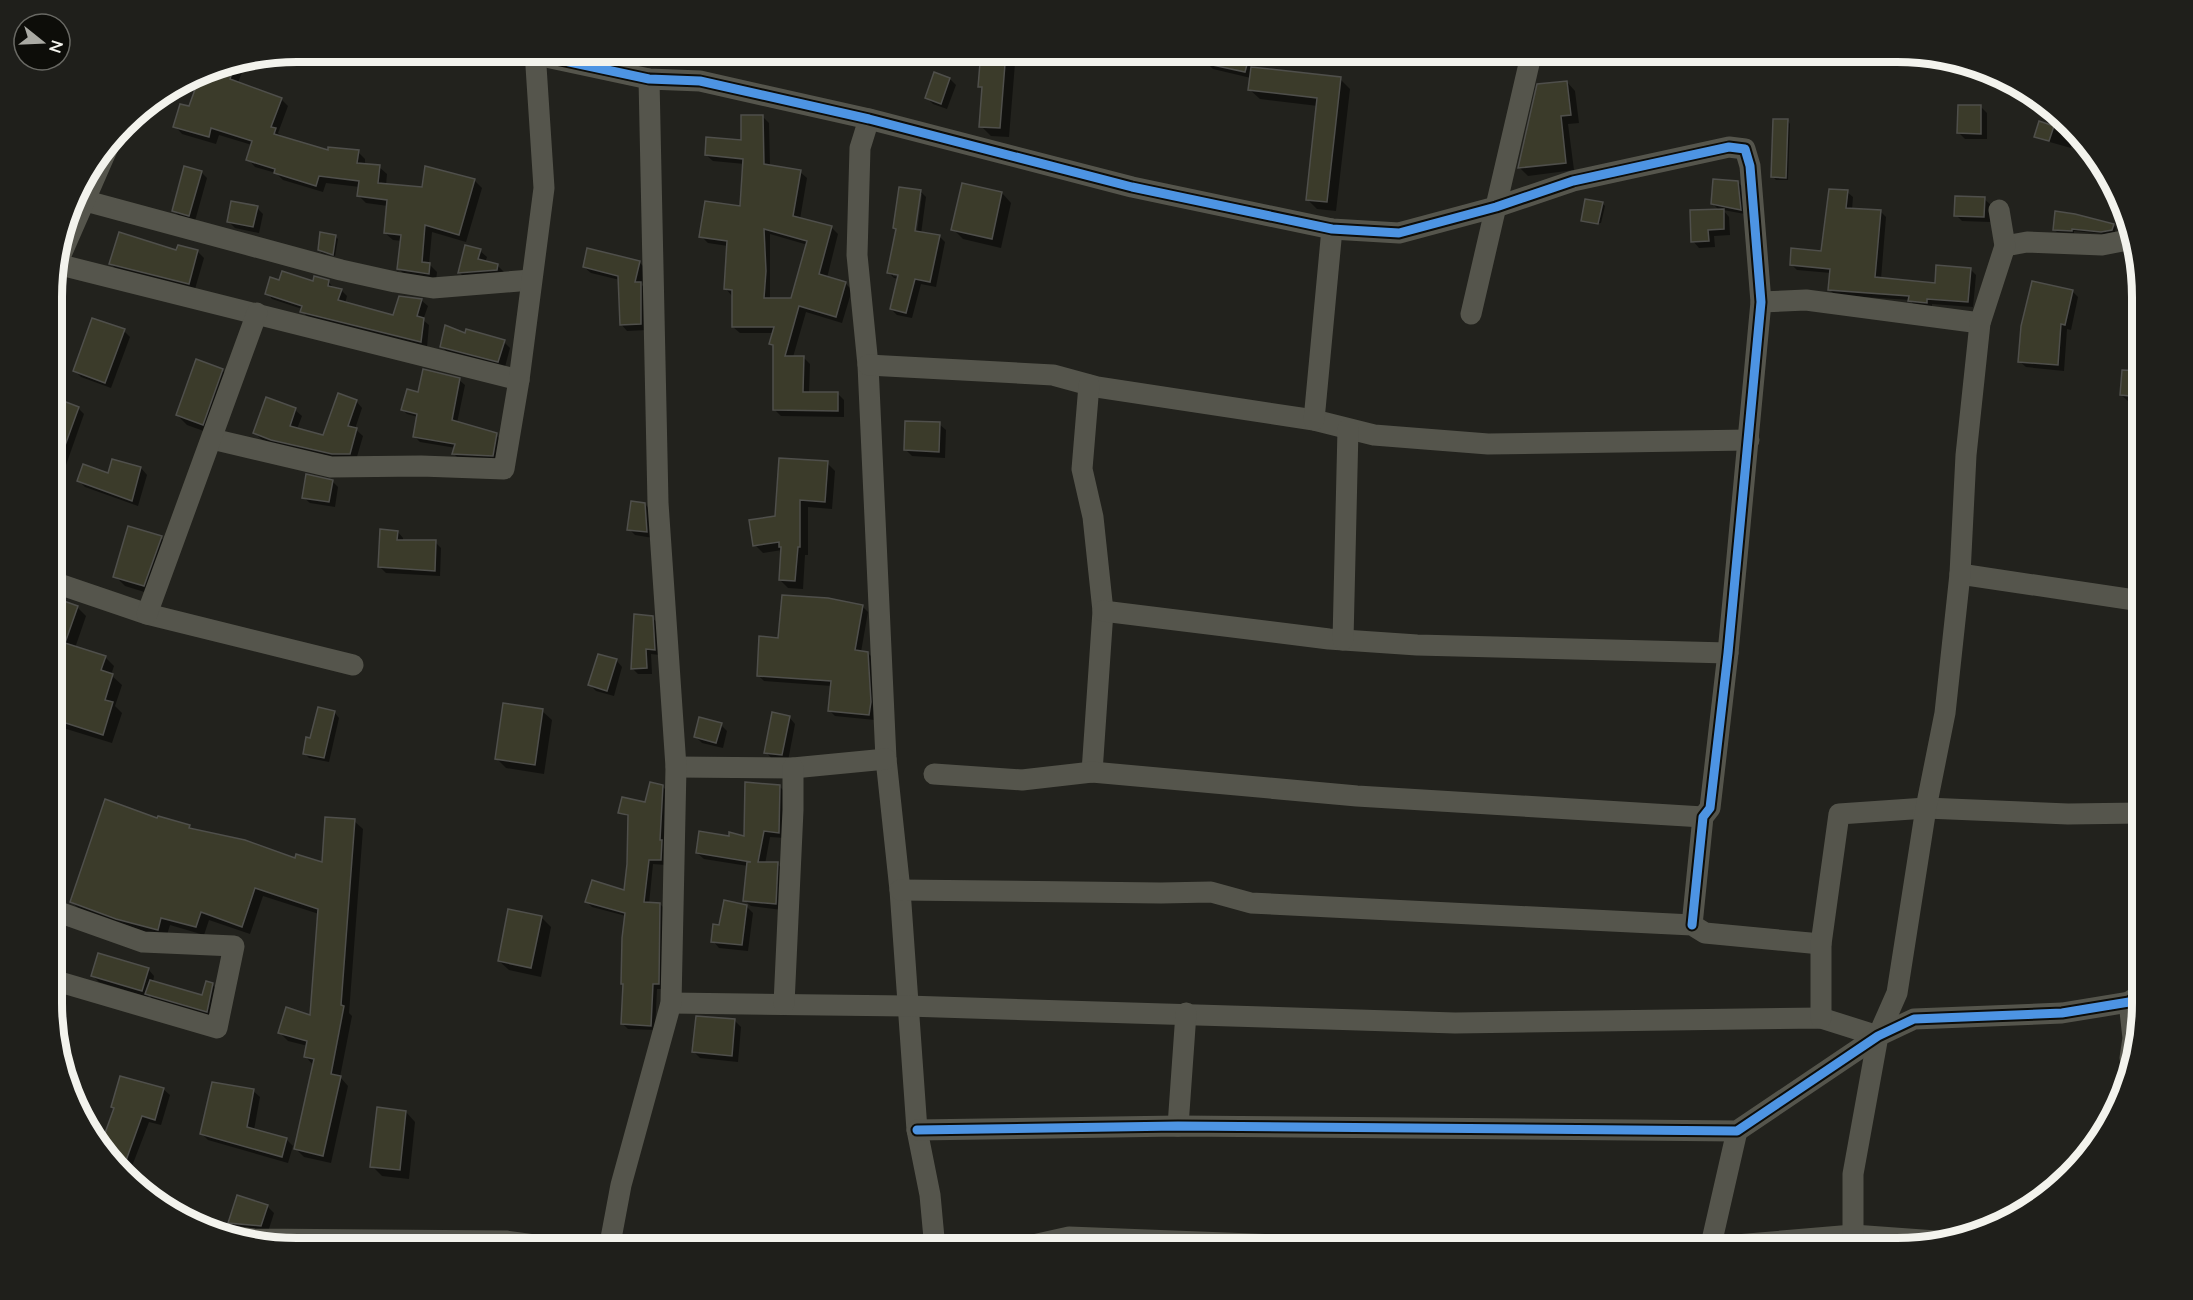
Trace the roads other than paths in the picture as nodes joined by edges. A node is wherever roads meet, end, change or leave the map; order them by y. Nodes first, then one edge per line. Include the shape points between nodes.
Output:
1 (530, 62) edge
2 (573, 62) edge
3 (1529, 62) edge
4 (649, 79) junction
5 (869, 119) junction
6 (99, 170) edge
7 (86, 201) junction
8 (1496, 207) junction
9 (1999, 210) dead end
10 (1332, 229) junction
11 (70, 235) edge
12 (2124, 241) edge
13 (2005, 246) junction
14 (64, 270) edge
15 (531, 279) junction
16 (1761, 302) junction
17 (257, 313) junction
18 (1471, 314) dead end
19 (1980, 322) junction
20 (868, 365) junction
21 (519, 380) junction
22 (1089, 385) junction
23 (1314, 420) junction
24 (1348, 429) junction
25 (212, 439) junction
26 (1749, 440) junction
27 (1960, 574) junction
28 (62, 585) edge
29 (2132, 600) edge
30 (1103, 611) junction
31 (147, 614) junction
32 (1343, 640) junction
33 (1728, 653) junction
34 (353, 665) dead end
35 (886, 759) junction
36 (676, 766) junction
37 (793, 768) junction
38 (1092, 772) junction
39 (934, 774) dead end
40 (1926, 808) junction
41 (2132, 813) edge
42 (1703, 817) junction
43 (900, 890) junction
44 (62, 913) edge
45 (1692, 925) junction
46 (1821, 944) junction
47 (62, 983) edge
48 (2132, 999) edge
49 (671, 1003) junction
50 (784, 1004) junction
51 (907, 1006) junction
52 (1186, 1013) junction
53 (1821, 1018) junction
54 (1878, 1036) junction
55 (1178, 1126) junction
56 (917, 1130) junction
57 (1737, 1131) junction
58 (611, 1238) edge
59 (934, 1238) edge
60 (1064, 1238) edge
61 (1096, 1238) edge
62 (1712, 1238) edge
63 (1850, 1238) edge

1 - 15 street via 544,188
2 - 4 street
3 - 8 street
4 - 5 street via 700,81
4 - 36 street via 658,503
5 - 10 street via 1132,188
5 - 20 street via 860,148 857,255
6 - 7 street
7 - 11 street
7 - 15 street via 395,282 433,288
8 - 10 street via 1398,233
8 - 16 street via 1573,181 1729,147 1745,149 1750,166
8 - 18 street
9 - 13 street
10 - 23 street
12 - 13 street via 2102,245 2026,242
13 - 19 street
14 - 17 street
15 - 21 street
16 - 19 street via 1806,300
16 - 26 street
17 - 21 street
17 - 25 street
19 - 27 street via 1966,455
20 - 22 street via 1053,375
20 - 35 street
21 - 25 street via 504,469 330,467
22 - 23 street
22 - 30 street via 1082,469 1093,518
23 - 24 street
24 - 26 street via 1374,435 1488,444
24 - 32 street
25 - 31 street
26 - 33 street
27 - 29 street
27 - 40 street via 1945,713
28 - 31 street
30 - 32 street
30 - 38 street
31 - 34 street
32 - 33 street
33 - 42 street via 1710,808
35 - 37 street
35 - 43 street
36 - 37 street
36 - 49 street
37 - 50 street
38 - 39 street via 1022,780
38 - 42 street via 1357,796
40 - 41 street
40 - 46 street via 1839,814
40 - 54 street via 1897,993
42 - 45 street
43 - 45 street via 1211,892 1251,903
43 - 51 street
44 - 47 street via 143,942 234,946 217,1028
45 - 46 street via 1705,933
46 - 53 street
48 - 54 street via 2062,1013 1914,1019
49 - 50 street
49 - 58 street via 621,1185
50 - 51 street
51 - 52 street
51 - 56 street
52 - 53 street via 1455,1023
52 - 55 street
53 - 54 street
54 - 57 street
54 - 63 street via 1853,1174
55 - 56 street
55 - 57 street
56 - 59 street
57 - 62 street
60 - 61 street

